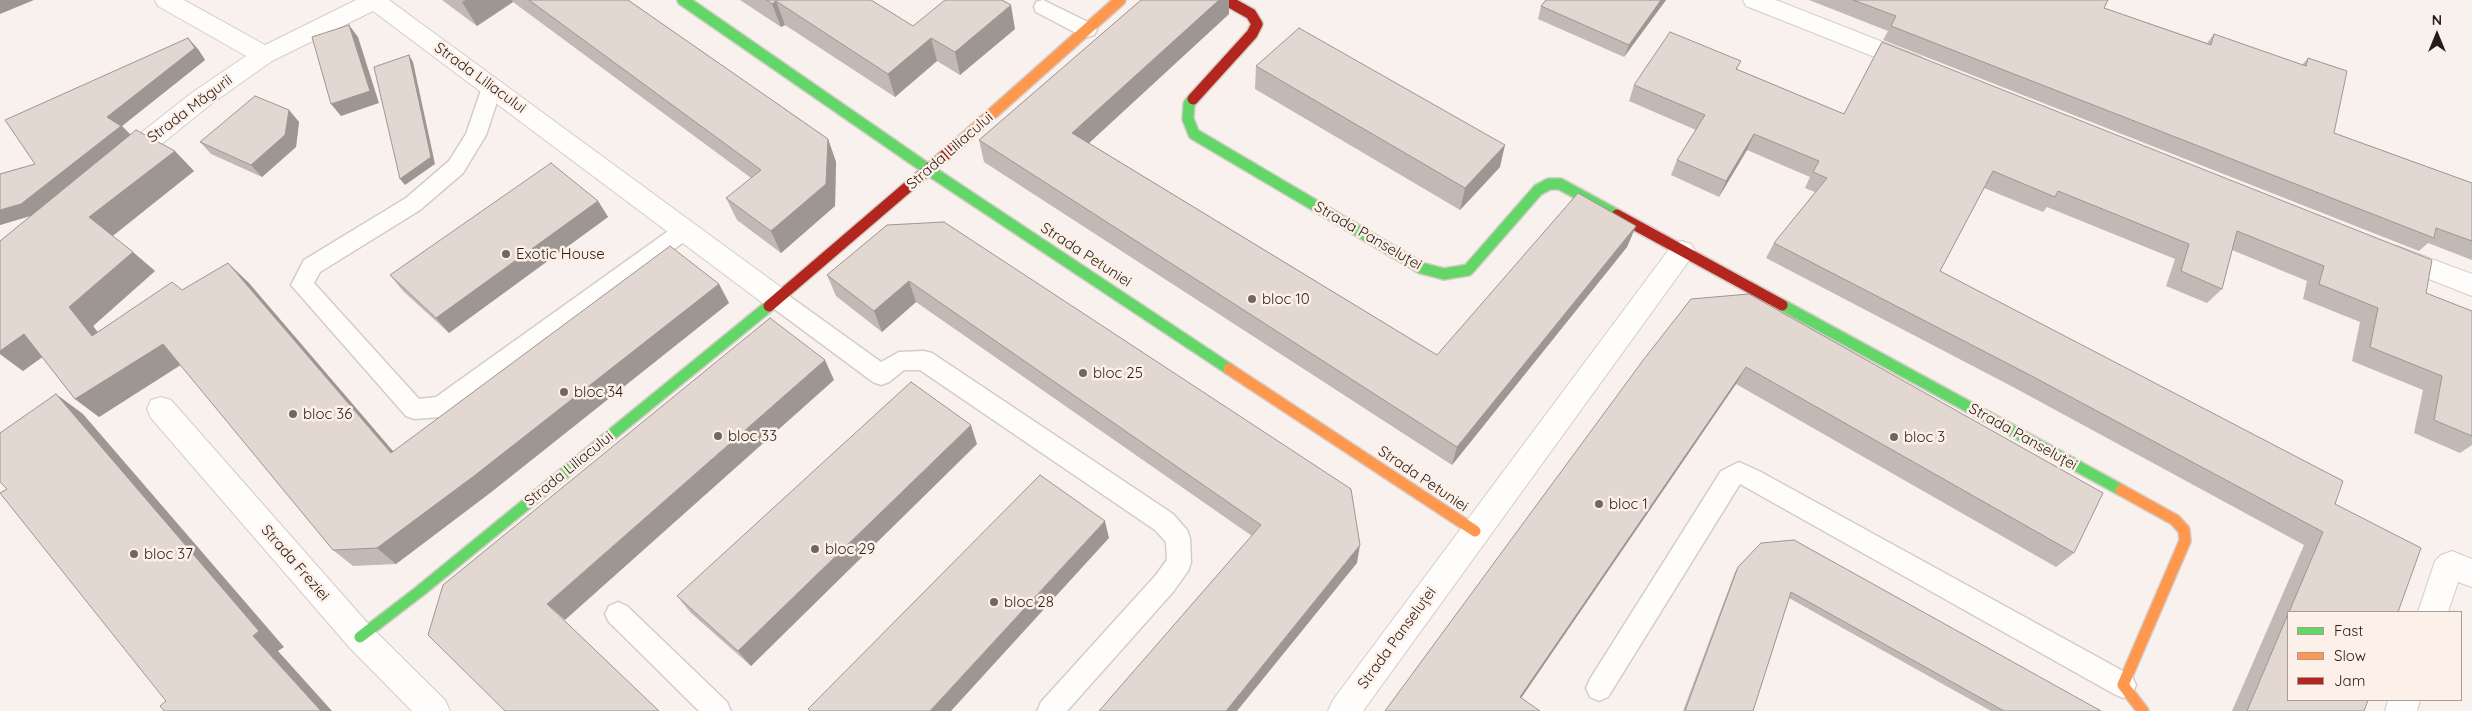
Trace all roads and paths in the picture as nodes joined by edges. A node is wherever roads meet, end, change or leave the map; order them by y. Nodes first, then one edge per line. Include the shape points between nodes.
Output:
1 (166, 0) edge
2 (375, 0) edge
3 (683, 0) edge
4 (1120, 0) edge
5 (1226, 0) edge
6 (1754, 0) edge
7 (1044, 7) dead end
8 (1087, 30) junction
9 (264, 56) junction
10 (1938, 73) edge
11 (492, 87) junction
12 (929, 170) junction
13 (101, 178) edge
14 (685, 230) junction
15 (2380, 249) edge
16 (1682, 251) junction
17 (2472, 286) edge
18 (777, 299) junction
19 (160, 410) dead end
20 (1475, 531) junction
21 (2472, 573) edge
22 (2433, 611) edge
23 (618, 614) dead end
24 (360, 637) junction
25 (2123, 685) junction
26 (1599, 688) dead end
27 (434, 711) edge
28 (718, 711) edge
29 (1050, 711) edge
30 (1344, 711) edge
31 (2143, 711) edge

1 - 9 street
2 - 9 street, Strada Măgurii
2 - 11 street, Strada Liliacului
3 - 12 street, Strada Petuniei
4 - 8 street, Strada Liliacului
5 - 16 street, Strada Panseluței via 1251,14 1257,24 1252,34 1189,104 1188,119 1194,134 1421,268 1444,274 1468,270 1538,190 1549,184 1560,184
6 - 10 street
7 - 8 lane
8 - 12 street, Strada Liliacului
9 - 13 street, Strada Măgurii via 202,98
11 - 14 street, Strada Liliacului
11 - 14 lane via 476,135 456,167 413,204 312,266 302,285 414,409 441,407
12 - 18 street, Strada Liliacului
12 - 20 street, Strada Petuniei
14 - 18 street, Strada Liliacului
15 - 17 street
16 - 20 street, Strada Panseluței
16 - 25 street, Strada Panseluței via 2174,520 2184,530 2185,540
18 - 24 street, Strada Liliacului
18 - 29 lane via 881,376 899,361 924,360 1164,522 1178,538 1178,562 1164,584
19 - 24 street, Strada Freziei
20 - 30 street, Strada Panseluței
21 - 22 street via 2452,565 2446,571
23 - 28 lane
24 - 27 street, Strada Freziei
25 - 26 lane via 1738,473 1728,478
25 - 31 street

